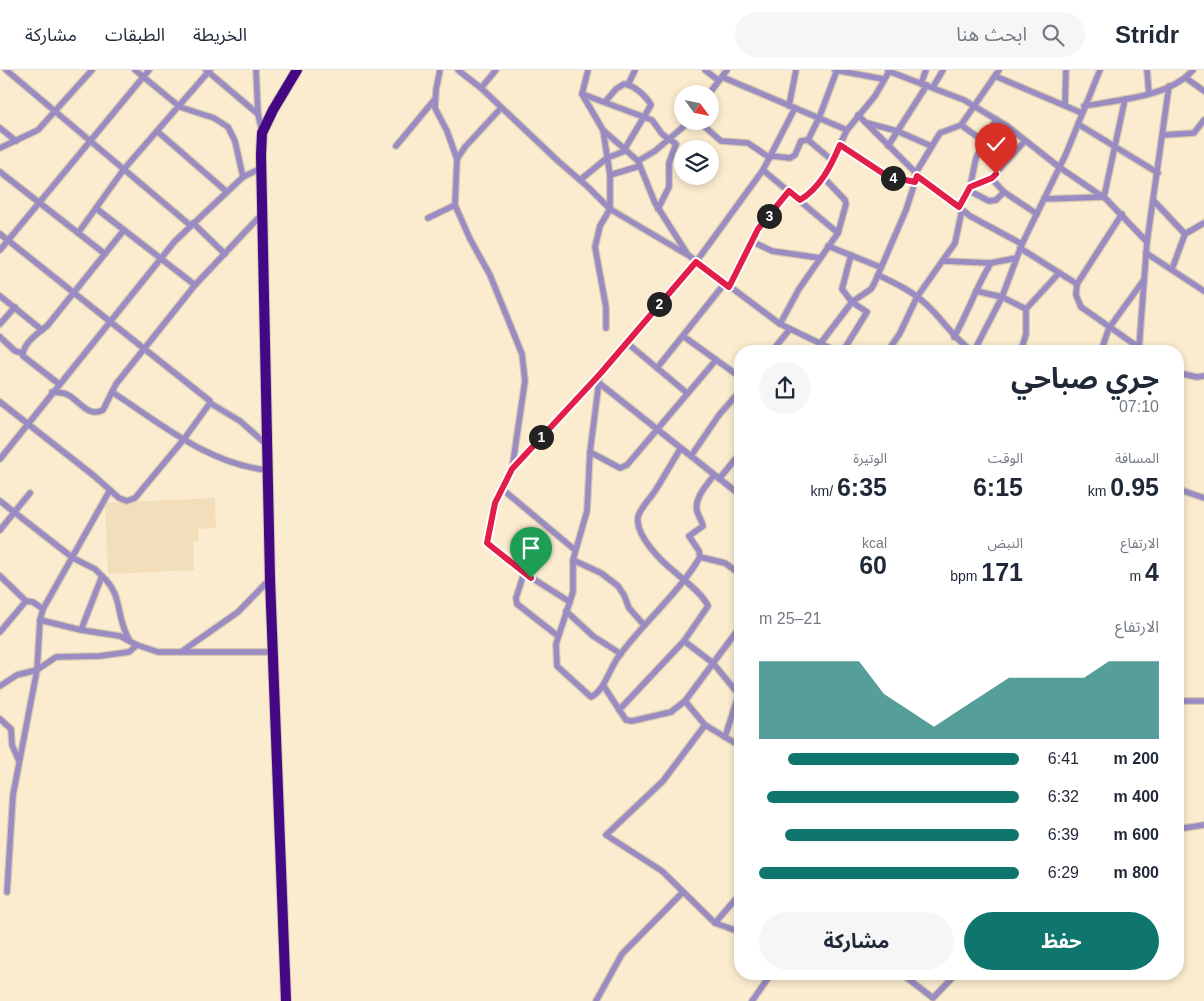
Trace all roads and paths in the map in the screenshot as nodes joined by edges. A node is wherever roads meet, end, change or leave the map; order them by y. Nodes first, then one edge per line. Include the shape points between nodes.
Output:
1 (6, 70) edge
2 (80, 70) edge
3 (92, 70) edge
4 (134, 70) edge
5 (149, 70) edge
6 (256, 70) edge
7 (297, 70) edge
8 (440, 70) edge
9 (458, 70) edge
10 (496, 70) edge
11 (588, 70) edge
12 (635, 70) edge
13 (705, 70) edge
14 (727, 70) edge
15 (796, 70) edge
16 (836, 70) edge
17 (926, 70) edge
18 (942, 70) edge
19 (1000, 70) edge
20 (1066, 70) edge
21 (1100, 70) edge
22 (1147, 70) edge
23 (1194, 70) edge
24 (208, 71) edge
25 (889, 71) edge
26 (87, 76) junction
27 (995, 76) junction
28 (144, 77) junction
29 (720, 78) junction
30 (1186, 78) junction
31 (883, 79) junction
32 (628, 85) junction
33 (715, 85) edge
34 (927, 85) junction
35 (1169, 86) junction
36 (481, 88) junction
37 (1204, 91) edge
38 (582, 94) junction
39 (1150, 94) junction
40 (1125, 98) junction
41 (435, 99) junction
42 (605, 102) junction
43 (974, 105) junction
44 (1065, 105) junction
45 (1084, 106) junction
46 (180, 107) junction
47 (792, 107) junction
48 (501, 108) junction
49 (56, 111) junction
50 (1082, 113) junction
51 (258, 114) junction
52 (858, 115) junction
53 (644, 116) junction
54 (819, 118) junction
55 (996, 119) junction
56 (1204, 120) edge
57 (867, 123) junction
58 (961, 124) junction
59 (1078, 124) junction
60 (0, 128) edge
61 (603, 130) junction
62 (680, 130) edge
63 (708, 130) edge
64 (847, 130) junction
65 (157, 131) junction
66 (897, 131) junction
67 (262, 133) junction
68 (1163, 136) junction
69 (670, 139) junction
70 (808, 140) junction
71 (984, 140) junction
72 (16, 141) junction
73 (1025, 141) junction
74 (91, 142) junction
75 (840, 145) junction
76 (396, 146) dead end
77 (888, 146) junction
78 (931, 146) junction
79 (1114, 146) junction
80 (0, 148) edge
81 (624, 151) junction
82 (771, 155) junction
83 (608, 158) junction
84 (1007, 158) junction
85 (457, 159) junction
86 (833, 160) junction
87 (639, 164) junction
88 (1059, 167) junction
89 (261, 168) junction
90 (124, 170) junction
91 (763, 170) junction
92 (0, 172) edge
93 (1158, 173) junction
94 (610, 175) junction
95 (243, 177) junction
96 (823, 177) junction
97 (916, 178) junction
98 (992, 178) junction
99 (580, 180) junction
100 (969, 188) junction
101 (789, 191) junction
102 (227, 192) junction
103 (1004, 192) junction
104 (1104, 197) junction
105 (1044, 199) junction
106 (1153, 200) junction
107 (40, 203) junction
108 (802, 203) junction
109 (455, 205) junction
110 (961, 208) junction
111 (97, 209) junction
112 (610, 209) junction
113 (658, 209) junction
114 (262, 214) junction
115 (1037, 214) junction
116 (1122, 214) junction
117 (428, 218) dead end
118 (1204, 223) edge
119 (192, 224) junction
120 (124, 230) junction
121 (78, 233) junction
122 (838, 233) junction
123 (0, 234) edge
124 (1185, 234) junction
125 (8, 241) junction
126 (752, 241) junction
127 (1147, 242) junction
128 (828, 246) junction
129 (1021, 246) junction
130 (0, 250) edge
131 (1146, 253) junction
132 (105, 254) junction
133 (225, 254) junction
134 (688, 255) junction
135 (851, 255) junction
136 (161, 258) junction
137 (820, 258) junction
138 (1016, 258) junction
139 (943, 261) junction
140 (696, 262) junction
141 (991, 263) junction
142 (880, 267) junction
143 (1172, 269) junction
144 (1059, 274) junction
145 (878, 275) junction
146 (1143, 281) junction
147 (1077, 284) junction
148 (727, 285) junction
149 (195, 286) junction
150 (976, 291) junction
151 (1204, 291) edge
152 (74, 293) junction
153 (0, 296) edge
154 (917, 297) junction
155 (1002, 297) junction
156 (852, 302) junction
157 (15, 307) junction
158 (1026, 309) junction
159 (110, 322) junction
160 (0, 324) edge
161 (780, 324) junction
162 (606, 328) dead end
163 (1109, 328) junction
164 (790, 329) junction
165 (42, 330) junction
166 (682, 336) junction
167 (954, 336) junction
168 (0, 337) edge
169 (626, 342) junction
170 (820, 344) joint
171 (777, 345) edge
172 (847, 345) edge
173 (892, 345) edge
174 (965, 345) edge
175 (976, 345) edge
176 (1023, 345) edge
177 (1102, 345) edge
178 (1134, 345) edge
179 (1141, 345) edge
180 (144, 349) junction
181 (22, 353) junction
182 (716, 360) junction
183 (657, 368) junction
184 (734, 373) edge
185 (600, 374) junction
186 (1184, 374) edge
187 (1204, 376) edge
188 (599, 383) junction
189 (59, 384) junction
190 (52, 392) junction
191 (112, 392) junction
192 (687, 394) junction
193 (734, 398) edge
194 (0, 402) edge
195 (210, 404) junction
196 (27, 423) junction
197 (657, 430) junction
198 (184, 439) junction
199 (267, 445) junction
200 (681, 448) junction
201 (590, 452) junction
202 (691, 456) junction
203 (0, 459) edge
204 (734, 460) edge
205 (512, 469) junction
206 (267, 470) junction
207 (717, 477) junction
208 (501, 488) junction
209 (110, 490) junction
210 (734, 490) edge
211 (1184, 491) edge
212 (30, 493) dead end
213 (1204, 498) edge
214 (0, 501) edge
215 (15, 513) junction
216 (0, 530) edge
217 (575, 550) junction
218 (700, 557) junction
219 (73, 558) junction
220 (573, 560) junction
221 (734, 570) edge
222 (524, 573) junction
223 (0, 576) edge
224 (102, 576) junction
225 (270, 579) junction
226 (683, 580) junction
227 (26, 601) junction
228 (570, 602) junction
229 (43, 609) junction
230 (566, 611) junction
231 (40, 620) junction
232 (644, 625) junction
233 (82, 630) junction
234 (0, 632) edge
235 (734, 635) edge
236 (558, 636) junction
237 (129, 639) junction
238 (684, 641) junction
239 (137, 645) junction
240 (181, 652) junction
241 (273, 652) junction
242 (621, 654) junction
243 (713, 663) junction
244 (37, 670) junction
245 (602, 685) junction
246 (0, 686) edge
247 (734, 690) edge
248 (685, 701) junction
249 (1184, 701) edge
250 (1204, 701) edge
251 (619, 710) junction
252 (734, 712) edge
253 (0, 719) edge
254 (706, 725) junction
255 (726, 737) junction
256 (734, 742) edge
257 (20, 762) junction
258 (1204, 825) edge
259 (1184, 829) edge
260 (6, 892) dead end
261 (683, 892) junction
262 (734, 901) edge
263 (715, 923) junction
264 (734, 930) edge
265 (767, 980) edge
266 (910, 980) edge
267 (951, 980) edge
268 (935, 999) edge
269 (286, 1001) edge
270 (596, 1001) edge
271 (752, 1001) edge

1 - 49 street
2 - 26 street
3 - 26 street
4 - 28 street
5 - 28 street
6 - 51 street
7 - 67 highway
8 - 41 street
9 - 36 street
10 - 36 street
11 - 38 street
12 - 32 street
13 - 29 street
14 - 29 street
15 - 47 street
16 - 31 street
16 - 54 street
17 - 34 street
18 - 34 street
19 - 27 street
20 - 44 street
21 - 45 street
22 - 39 street
23 - 30 street
24 - 46 street
24 - 51 street
25 - 31 street
25 - 34 street
26 - 49 street
27 - 43 street
27 - 44 street
28 - 46 street
28 - 74 street
29 - 33 street
29 - 47 street
30 - 35 street
30 - 37 street
31 - 52 street via 875,96
32 - 42 street via 620,85
32 - 53 street via 651,105
34 - 43 street
34 - 66 street
35 - 39 street
35 - 68 street
36 - 48 street
38 - 42 street
38 - 61 street
39 - 40 street
40 - 45 street
40 - 79 street
41 - 76 street
41 - 85 street
42 - 53 street
43 - 55 street
43 - 58 street
44 - 50 street
45 - 50 street
46 - 65 street
46 - 95 street via 214,118 228,127 236,141
47 - 54 street
47 - 82 street
48 - 85 street
48 - 99 street
49 - 72 street via 38,130
49 - 74 street
50 - 59 street
51 - 67 street
52 - 57 street
52 - 64 street
53 - 69 street via 655,122 660,132
53 - 81 street
54 - 64 street
54 - 70 street
55 - 71 street
55 - 73 street
56 - 68 street via 1194,133
57 - 66 street
57 - 77 street
58 - 71 street
58 - 78 street via 940,133
59 - 79 street
59 - 88 street
60 - 72 street
61 - 81 street
61 - 83 street
62 - 69 street
63 - 82 street via 721,141 748,143
64 - 75 street
65 - 90 street
65 - 102 street
66 - 77 street
66 - 78 street
67 - 89 highway
68 - 93 street
69 - 87 street
69 - 113 street via 676,145 669,164 669,187
70 - 82 street via 800,141 795,155 790,158
70 - 86 street
71 - 84 street
71 - 100 street
72 - 80 street
73 - 84 street
73 - 88 street
74 - 90 street
74 - 107 street
75 - 86 street
75 - 97 street via 887,176
77 - 97 street
78 - 97 street
79 - 93 street
79 - 104 street
81 - 83 street
81 - 87 street
82 - 91 street
83 - 94 street
83 - 99 street
84 - 98 street
85 - 109 street
86 - 96 street
87 - 94 street
87 - 113 street
88 - 104 street
88 - 105 street
89 - 95 street
89 - 114 highway
90 - 111 street
90 - 119 street
91 - 101 street
91 - 140 street
92 - 107 street
93 - 106 street
94 - 112 street
95 - 102 street
96 - 108 street
96 - 122 street via 845,200
97 - 110 street
97 - 142 street via 906,210
98 - 100 street
98 - 103 street
99 - 112 street
100 - 103 street via 989,201 996,200
100 - 110 street
101 - 108 street
101 - 126 street
102 - 119 street
103 - 115 street
104 - 105 street
104 - 116 street
105 - 115 street
106 - 124 street
106 - 127 street
107 - 121 street
107 - 125 street
108 - 122 street
109 - 117 street
109 - 205 street via 490,275 522,354 525,381
110 - 129 street
110 - 139 street via 955,243
111 - 120 street
111 - 121 street
112 - 134 street
112 - 162 street via 600,226 595,247 606,308
113 - 134 street
114 - 133 street
114 - 199 highway
115 - 129 street
116 - 127 street
116 - 147 street
118 - 124 street
119 - 133 street
119 - 136 street
120 - 132 street
120 - 136 street
121 - 132 street
122 - 128 street
123 - 125 street
124 - 143 street
125 - 130 street
125 - 152 street
126 - 137 street via 772,250
126 - 148 street
127 - 131 street
128 - 135 street
128 - 137 street
129 - 138 street
129 - 144 street
131 - 143 street
131 - 146 street
132 - 152 street
133 - 149 street
134 - 140 street
135 - 142 street
135 - 156 street via 842,289
136 - 149 street
136 - 159 street
137 - 161 street
138 - 141 street
138 - 155 street
139 - 141 street
139 - 154 street
140 - 148 street
140 - 169 street
141 - 150 street
142 - 145 street
143 - 151 street
144 - 147 street
144 - 158 street
145 - 154 street
145 - 156 street via 871,289
146 - 163 street
146 - 179 street
147 - 163 street via 1076,295 1081,307
148 - 161 street
148 - 166 street
149 - 180 street
150 - 155 street
150 - 167 street
152 - 159 street
152 - 165 street
153 - 157 street
154 - 167 street
154 - 173 street
155 - 158 street
155 - 175 street
156 - 170 street
156 - 172 street via 867,315
157 - 160 street
157 - 165 street
158 - 176 street
159 - 180 street
159 - 189 street
161 - 164 street
163 - 177 street
163 - 178 street
164 - 170 street
164 - 171 street
165 - 181 street
166 - 182 street
166 - 183 street
167 - 174 street
168 - 181 street
169 - 183 street
169 - 185 street
180 - 191 street
180 - 195 street
181 - 189 street
182 - 184 street
182 - 192 street
183 - 192 street
185 - 188 street
185 - 205 street
186 - 187 street
188 - 197 street
188 - 201 street
189 - 190 street
190 - 191 street via 68,395 86,409 101,412
190 - 196 street
191 - 198 street
192 - 197 street
193 - 202 street
194 - 196 street
195 - 198 street
195 - 199 street via 240,421
196 - 203 street
196 - 209 street
197 - 200 street
197 - 201 street via 622,468
198 - 206 street via 238,465
198 - 209 street via 132,500 119,498
199 - 206 highway
200 - 202 street
200 - 226 street via 638,516 641,532 648,544 662,562
201 - 217 street via 587,511
202 - 207 street
204 - 207 street
205 - 208 street
206 - 225 highway
207 - 210 street
207 - 218 street via 699,498 697,512 703,526 689,536
208 - 217 street
208 - 222 street via 487,543
209 - 219 street
211 - 213 street
212 - 215 street
214 - 215 street
215 - 216 street
215 - 219 street
217 - 220 street
218 - 221 street via 725,563
218 - 226 street
219 - 224 street
219 - 229 street
220 - 228 street via 575,582
220 - 232 street via 601,572 618,586 629,608
222 - 228 street
222 - 236 street via 517,604
223 - 227 street
224 - 233 street
224 - 237 street via 113,586 122,627
225 - 240 street via 238,612
225 - 241 highway
226 - 232 street
226 - 238 street via 708,606
227 - 229 street
227 - 234 street
228 - 230 street
229 - 231 street
230 - 236 street
230 - 242 street via 593,636
231 - 233 street
231 - 244 street
232 - 242 street
233 - 237 street
235 - 243 street
236 - 245 street via 556,662 560,668 590,697
237 - 239 street
238 - 243 street
238 - 251 street
239 - 240 street via 158,652
239 - 244 street via 130,652 56,657
240 - 241 street
241 - 269 highway
242 - 245 street
243 - 247 street
243 - 248 street
244 - 246 street via 17,675
244 - 257 street
245 - 251 street
248 - 251 street via 671,712 632,721 626,720
248 - 254 street
249 - 250 street
252 - 255 street
253 - 257 street via 11,729 12,745
254 - 255 street
254 - 261 street via 664,781 606,835 662,872
255 - 256 street
257 - 260 street via 13,795
258 - 259 street
261 - 263 street
261 - 270 street via 622,954
262 - 263 street
263 - 264 street
265 - 271 street
266 - 268 street
267 - 268 street

